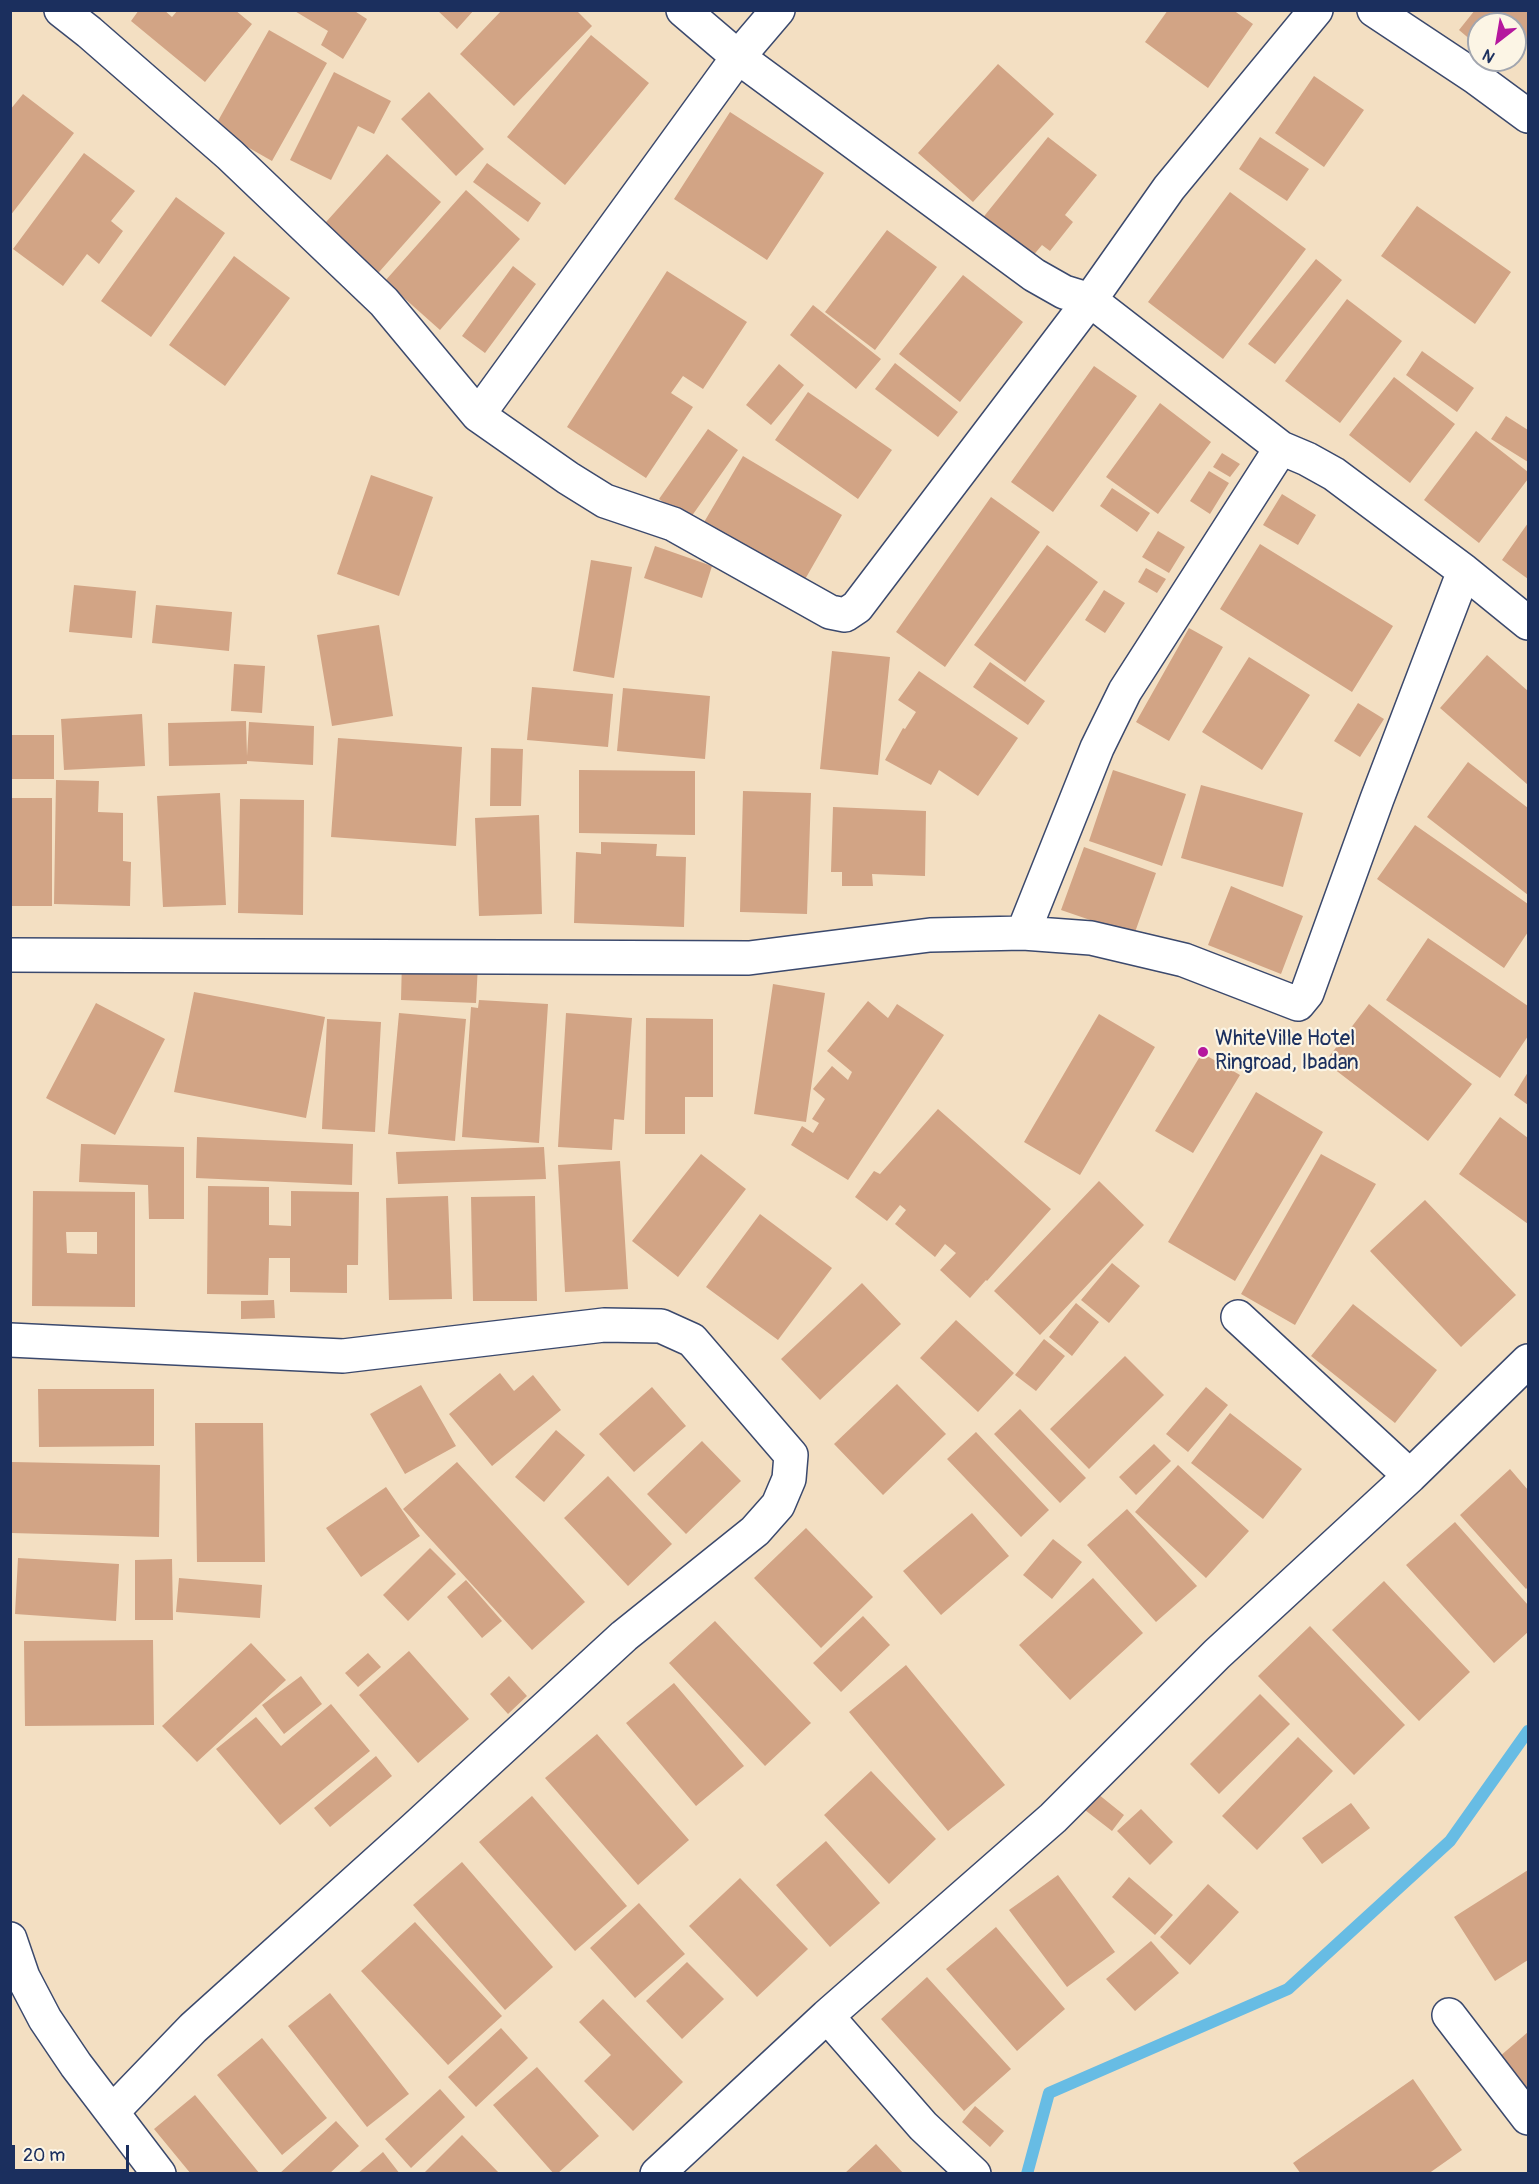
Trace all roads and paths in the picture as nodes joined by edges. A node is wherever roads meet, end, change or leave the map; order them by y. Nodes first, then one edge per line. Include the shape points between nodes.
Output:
1 (61, 10) edge
2 (683, 10) edge
3 (778, 10) edge
4 (1316, 10) edge
5 (1374, 10) edge
6 (738, 57) junction
7 (1528, 116) edge
8 (1090, 300) junction
9 (478, 415) junction
10 (1281, 448) junction
11 (1464, 572) junction
12 (1528, 623) edge
13 (1023, 933) junction
14 (10, 955) edge
15 (1238, 1317) dead end
16 (10, 1340) edge
17 (1528, 1361) edge
18 (1410, 1476) junction
19 (10, 1939) edge
20 (1449, 2015) dead end
21 (827, 2016) junction
22 (112, 2112) junction
23 (1528, 2118) edge
24 (159, 2174) edge
25 (657, 2174) edge
26 (974, 2174) edge

1 - 9 street via 230,155 384,302
2 - 6 street
3 - 6 street
4 - 8 street via 1169,188
5 - 7 street
6 - 8 street via 1034,275 1064,292
6 - 9 street
8 - 9 street via 857,607 845,615 819,607 673,524 605,501
8 - 10 street
10 - 11 street via 1334,474
10 - 13 street via 1125,691 1097,748
11 - 12 street
11 - 13 street via 1307,993 1298,1004 1184,960 1091,938
13 - 14 street via 930,935 749,958
15 - 18 street
16 - 22 street via 343,1356 604,1325 661,1326 692,1340 791,1455 789,1479 778,1505 754,1531 624,1636 193,2028
17 - 18 street
18 - 21 street via 1217,1654 1053,1818
19 - 22 street via 23,1977 45,2019
20 - 23 street
21 - 25 street
21 - 26 street via 923,2126
22 - 24 street

